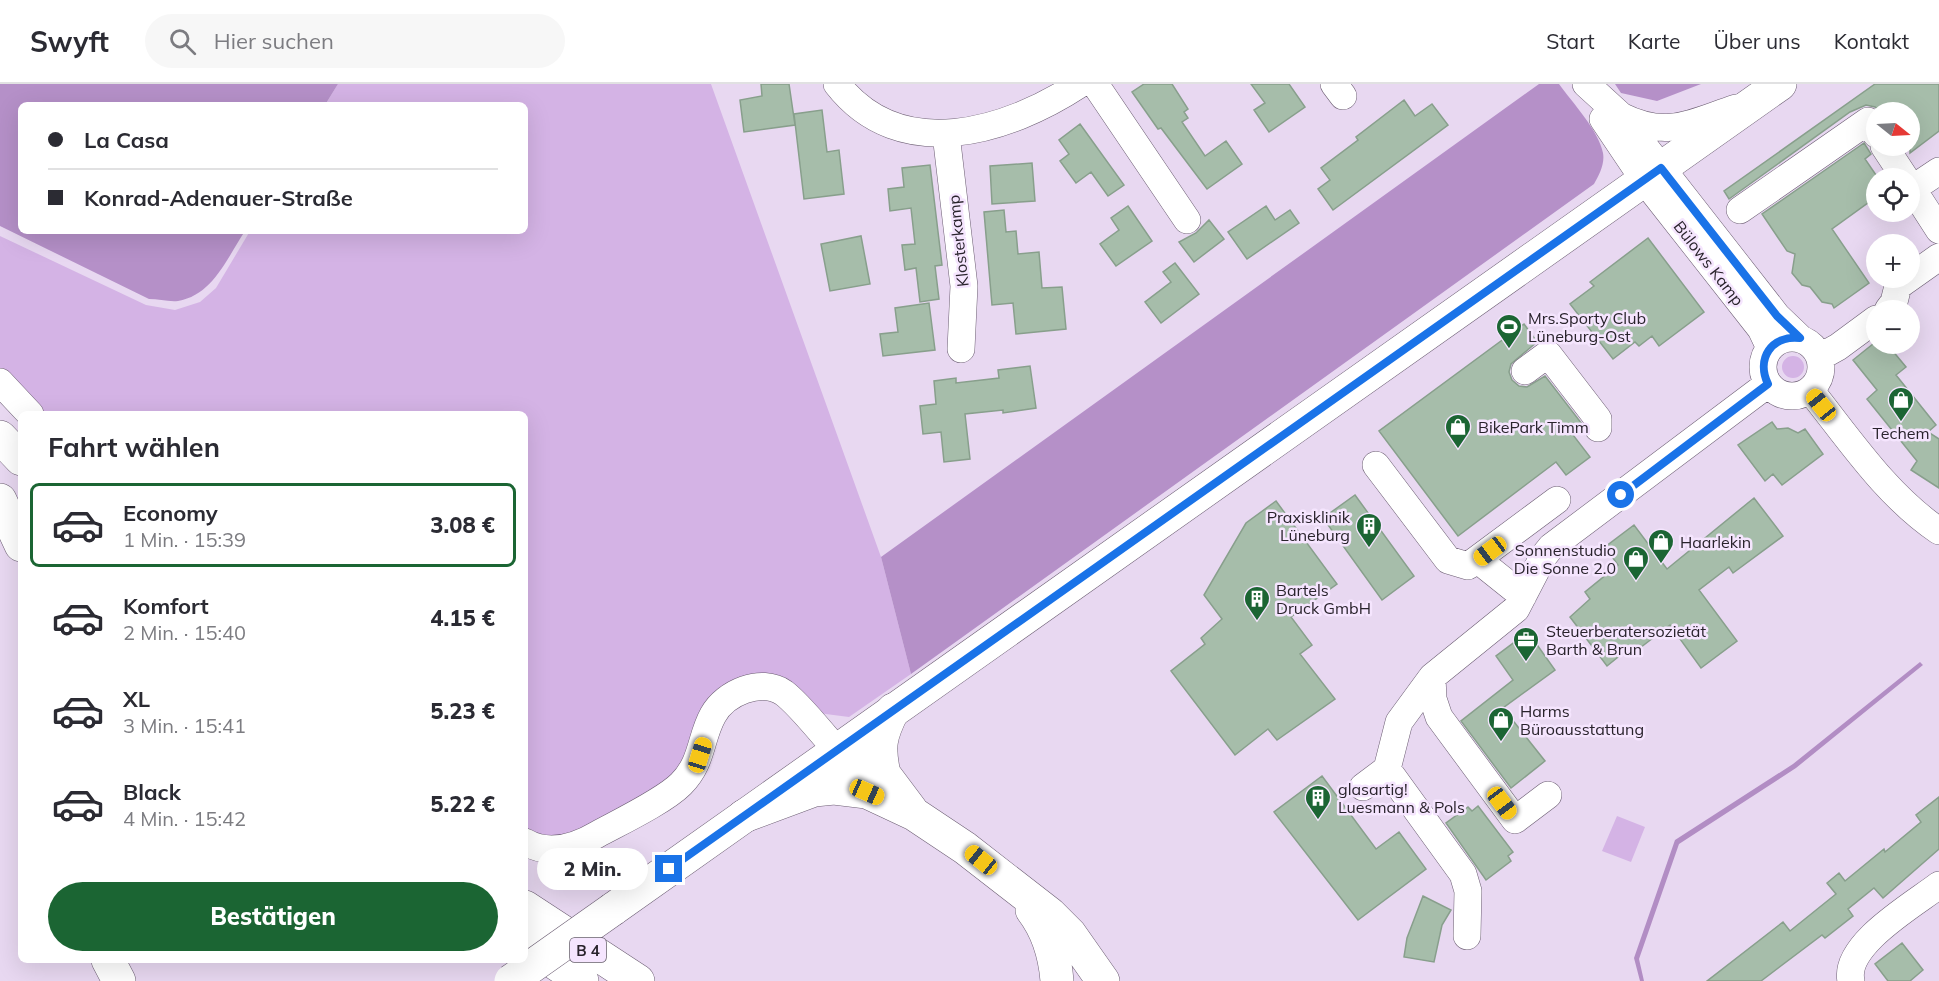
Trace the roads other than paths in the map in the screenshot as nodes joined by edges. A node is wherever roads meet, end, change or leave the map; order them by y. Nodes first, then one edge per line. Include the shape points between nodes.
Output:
1 (837, 84) edge
2 (1080, 84) edge
3 (1095, 84) edge
4 (1585, 84) edge
5 (1768, 92) edge
6 (1620, 115) junction
7 (1866, 122) edge
8 (946, 134) junction
9 (1939, 171) edge
10 (1653, 174) junction
11 (1920, 179) edge
12 (1920, 201) edge
13 (1740, 210) dead end
14 (1187, 220) dead end
15 (1938, 228) edge
16 (1939, 257) edge
17 (1894, 300) edge
18 (1866, 327) edge
19 (1800, 338) junction
20 (1770, 348) junction
21 (961, 349) dead end
22 (1820, 357) junction
23 (1524, 371) dead end
24 (0, 382) edge
25 (1768, 384) junction
26 (1810, 390) junction
27 (27, 411) edge
28 (1598, 428) dead end
29 (0, 437) edge
30 (18, 456) edge
31 (1391, 472) dead end
32 (0, 479) edge
33 (18, 497) edge
34 (0, 500) edge
35 (1557, 500) dead end
36 (1939, 531) edge
37 (18, 539) edge
38 (1478, 560) junction
39 (1523, 596) junction
40 (1432, 677) junction
41 (893, 710) junction
42 (839, 748) junction
43 (1387, 769) junction
44 (875, 783) junction
45 (1363, 788) dead end
46 (1548, 795) dead end
47 (744, 816) junction
48 (528, 844) edge
49 (1012, 885) junction
50 (1939, 885) edge
51 (528, 909) edge
52 (1467, 936) dead end
53 (528, 945) edge
54 (110, 963) edge
55 (119, 981) edge
56 (510, 981) edge
57 (582, 981) edge
58 (638, 981) edge
59 (1057, 981) edge
60 (1103, 981) edge
61 (1851, 981) edge

1 - 8 street via 860,110 888,126 919,134
2 - 8 street via 1026,114
3 - 14 street
4 - 6 street
4 - 10 street via 1612,134
5 - 6 street via 1674,128 1654,128
5 - 10 main road
6 - 10 street
7 - 13 street
8 - 21 street, Klosterkamp via 964,286
9 - 11 street
10 - 19 street, Bülows Kamp
10 - 20 street, Bülows Kamp via 1761,329
10 - 41 main road
12 - 15 street
16 - 17 street via 1898,286
18 - 22 street
19 - 20 street via 1783,339
19 - 22 street, Bülows Kamp via 1812,345
20 - 25 street via 1763,366
22 - 26 street via 1820,375
23 - 28 street via 1548,354 1598,419
24 - 27 street
25 - 26 street via 1783,395 1801,395
25 - 39 street via 1551,547
26 - 36 street via 1892,493
29 - 30 main road
31 - 38 street via 1448,560 1468,566
32 - 33 main road
34 - 37 main road
35 - 38 street
38 - 39 street
39 - 40 street via 1510,615
40 - 43 street via 1399,722
40 - 46 street via 1439,717 1515,820
41 - 42 main road
41 - 44 main road via 880,742
42 - 44 main road via 848,772
42 - 47 main road
42 - 48 street via 783,692 766,687 743,689 725,699 712,715 700,755 681,784 585,842 558,850
43 - 45 street
43 - 52 street via 1463,874 1468,891
44 - 47 main road via 814,790
44 - 49 main road
47 - 56 main road, bridge
49 - 59 main road via 1040,921 1052,947
49 - 60 main road via 1070,934
50 - 61 street via 1862,945 1849,969
51 - 58 main road, B 4
53 - 57 main road, B 4
54 - 55 main road

